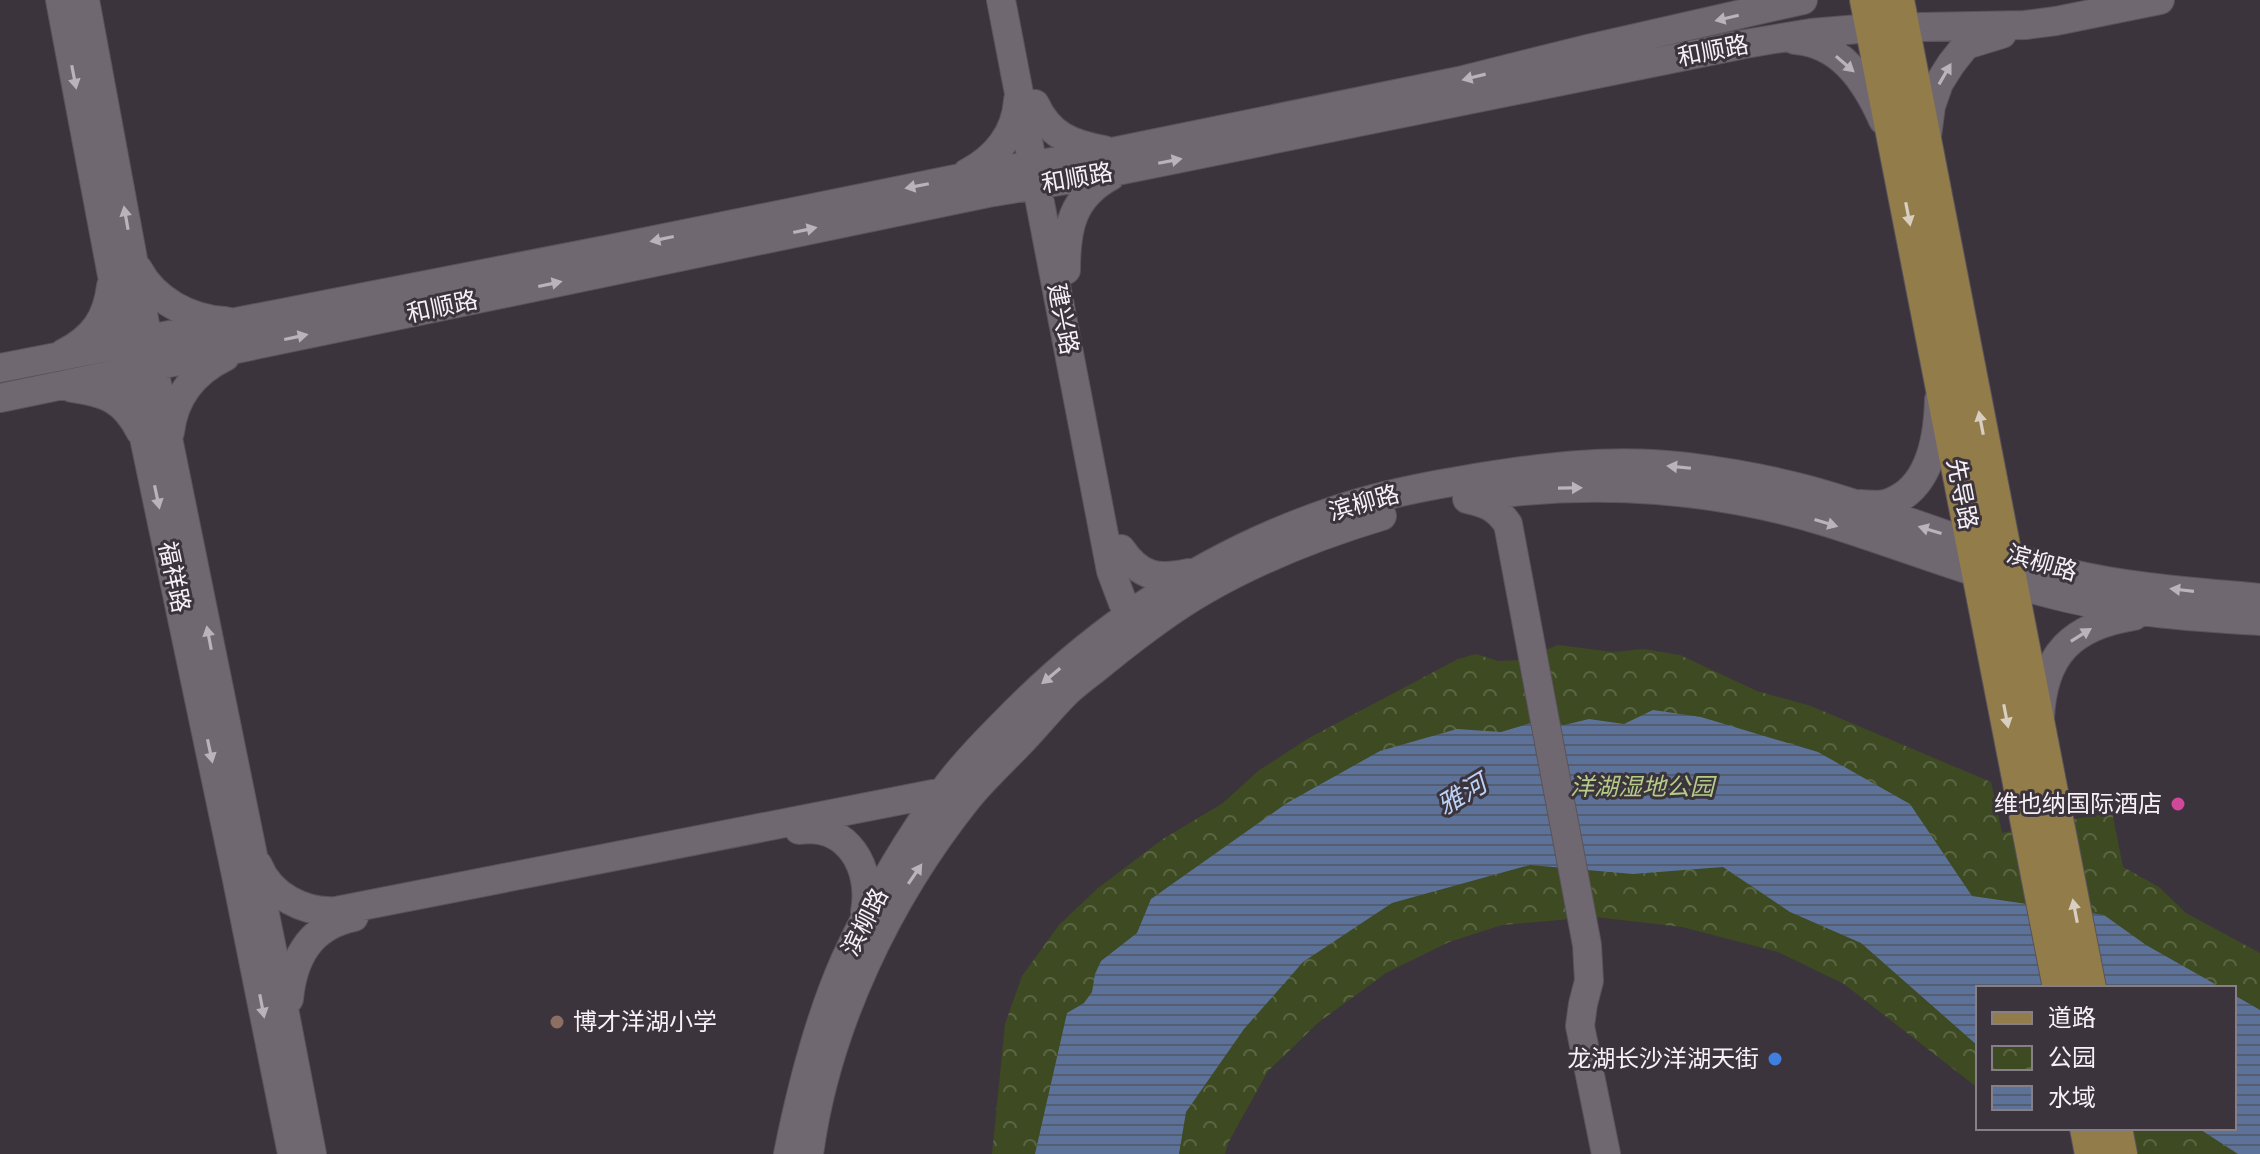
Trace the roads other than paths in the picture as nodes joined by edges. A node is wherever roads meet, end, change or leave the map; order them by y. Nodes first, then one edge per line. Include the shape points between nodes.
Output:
1 (60, 0) edge
2 (85, 0) edge
3 (1001, 0) edge
4 (1014, 0) edge
5 (1803, 0) edge
6 (2160, 0) edge
7 (1774, 4) edge
8 (1868, 14) edge
9 (1900, 14) edge
10 (2056, 21) junction
11 (1774, 39) junction
12 (1017, 79) junction
13 (1035, 104) junction
14 (1911, 151) junction
15 (1117, 161) junction
16 (1042, 175) junction
17 (959, 188) junction
18 (121, 259) junction
19 (1058, 263) junction
20 (241, 335) junction
21 (140, 356) junction
22 (55, 357) junction
23 (0, 368) edge
24 (1939, 376) junction
25 (47, 388) junction
26 (0, 398) edge
27 (159, 451) junction
28 (1992, 482) junction
29 (1528, 490) junction
30 (1466, 498) junction
31 (1851, 504) junction
32 (1512, 523) junction
33 (1916, 553) junction
34 (1975, 558) junction
35 (1116, 560) junction
36 (1205, 568) junction
37 (2008, 568) junction
38 (2069, 573) junction
39 (2260, 598) edge
40 (2156, 613) junction
41 (1146, 616) junction
42 (2260, 621) edge
43 (1096, 638) junction
44 (1994, 657) junction
45 (2039, 726) junction
46 (943, 792) junction
47 (2043, 826) junction
48 (252, 851) junction
49 (864, 922) junction
50 (2059, 986) edge
51 (2089, 986) edge
52 (1591, 992) junction
53 (287, 1024) junction
54 (2086, 1130) edge
55 (2116, 1130) edge
56 (292, 1154) edge
57 (312, 1154) edge
58 (788, 1154) edge
59 (809, 1154) edge
60 (1606, 1154) edge
61 (1613, 1154) edge
62 (2091, 1154) edge
63 (2121, 1154) edge

1 -> 18 main road, 福祥路
18 -> 2 main road, 福祥路
3 - 12 main road, 建兴路
4 - 13 main road
5 - 7 main road, 和顺路
6 - 10 main road, 和顺路
7 -> 15 main road, 和顺路
8 - 9 main road, 和顺路
8 - 11 main road, 和顺路
8 - 14 main road, 先导路
9 - 10 main road, 和顺路 via 2025,25
9 - 14 main road, 先导路
14 -> 10 main road via 1927,126 1939,83 1966,45
11 -> 14 main road via 1823,47 1843,60
15 -> 11 main road, 和顺路
12 - 16 main road, 建兴路
12 - 17 main road via 1016,119 1003,144
13 - 15 main road via 1042,121 1060,136
13 - 16 main road
14 -> 24 main road, 先导路
28 -> 14 main road, 先导路
15 - 16 main road, 和顺路
15 - 19 main road via 1075,210
16 - 17 main road, 和顺路
16 - 19 main road, 建兴路
17 - 19 main road via 1003,200 1030,216
17 - 20 main road, 和顺路
18 - 20 main road via 181,310 218,321
18 - 21 main road, 福祥路
18 - 22 main road via 101,321 81,344
19 - 35 main road, 建兴路
20 - 21 main road, 和顺路
20 - 27 main road via 184,392
21 - 22 main road, 和顺路
21 - 25 main road, 和顺路
21 - 27 main road, 福祥路
22 - 23 main road, 和顺路
24 - 31 main road via 1935,440 1918,482 1889,503
24 - 34 main road, 先导路
25 - 26 main road, 和顺路
25 - 27 main road via 107,395 122,404
48 -> 27 main road, 福祥路
27 -> 56 main road, 福祥路
28 - 37 main road, 先导路
28 - 38 main road via 2021,542 2035,557
29 - 30 main road, 滨柳路
29 - 32 main road
29 -> 33 main road, 滨柳路 via 1697,493 1815,519
30 - 32 main road via 1486,503
30 - 41 main road, 滨柳路 via 1385,515 1310,540
34 -> 31 main road, 滨柳路
31 -> 36 main road, 滨柳路 via 1805,489 1684,466 1547,467 1406,490 1335,510 1271,534
32 - 52 main road
33 - 34 main road, 滨柳路
33 - 44 main road via 1951,573 1965,588
34 - 37 main road, 滨柳路
34 - 44 main road, 先导路
35 - 36 main road via 1162,577
35 - 41 main road, 建兴路 via 1123,603
35 - 43 main road via 1111,613
36 - 41 main road, 滨柳路
37 - 38 main road, 滨柳路
37 - 40 main road, 滨柳路 via 2068,599
37 - 45 main road, 先导路
39 -> 38 main road, 滨柳路
40 - 42 main road, 滨柳路
45 -> 40 main road via 2049,674 2075,635 2123,617
41 - 43 main road, 滨柳路
59 -> 41 main road, 滨柳路 via 827,1068 868,958 895,904 968,798
43 -> 46 main road, 滨柳路 via 1042,684
44 -> 47 main road, 先导路
45 - 47 main road, 先导路
46 - 48 main road via 336,911 316,911 282,895 260,871
46 - 49 main road, 滨柳路
47 - 50 main road, 先导路
51 -> 47 main road, 先导路
48 - 53 main road, 福祥路
49 - 53 main road via 867,888 856,857 833,833 803,830 331,923 296,962
49 - 58 main road, 滨柳路 via 815,1044
52 - 60 main road via 1580,1026
52 - 61 main road via 1590,1036
53 - 57 main road, 福祥路
54 - 62 main road
55 - 63 main road

